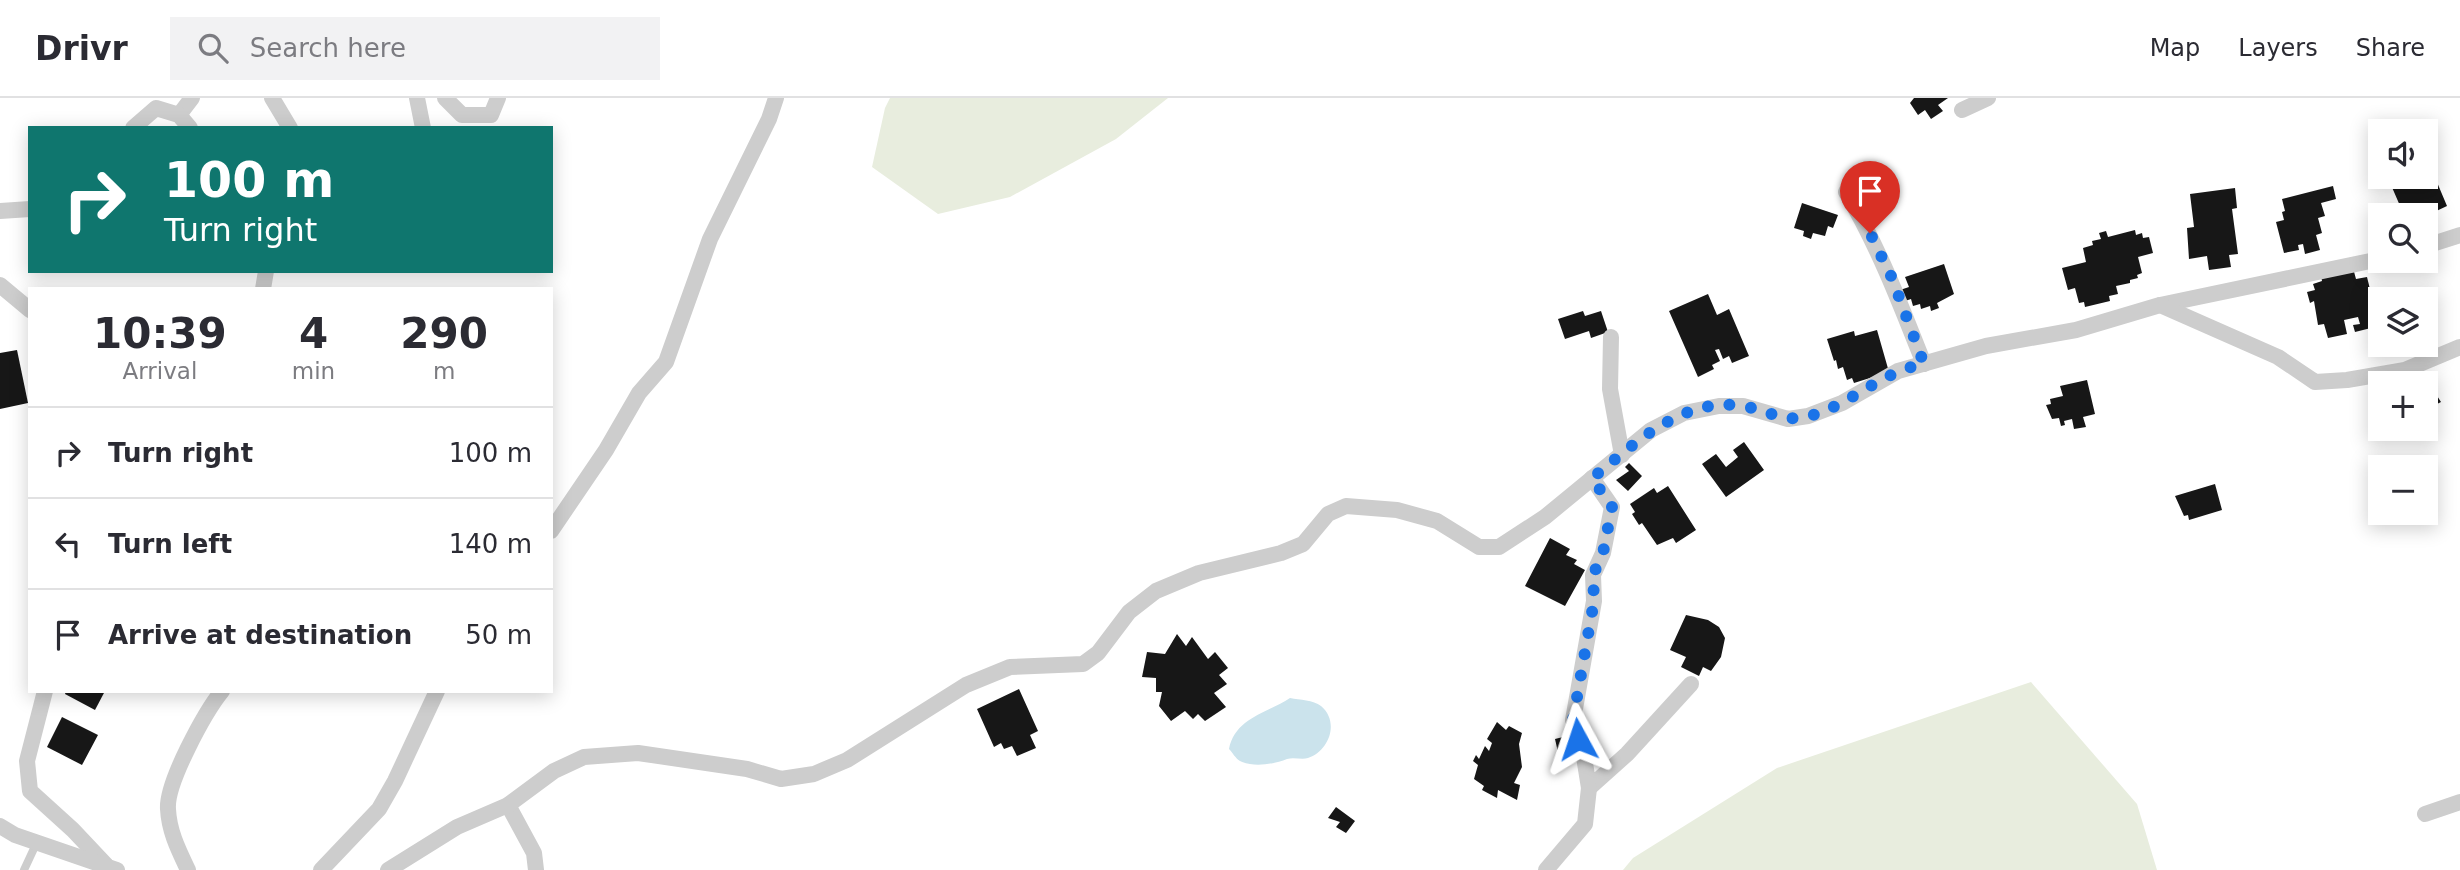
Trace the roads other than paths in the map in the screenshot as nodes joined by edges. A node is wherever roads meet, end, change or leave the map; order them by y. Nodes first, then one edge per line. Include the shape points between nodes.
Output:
1 (192, 98) edge
2 (272, 98) edge
3 (417, 98) edge
4 (445, 98) edge
5 (498, 98) edge
6 (776, 98) edge
7 (1988, 98) edge
8 (1962, 110) dead end
9 (178, 115) junction
10 (135, 126) edge
11 (188, 126) edge
12 (289, 126) edge
13 (423, 126) edge
14 (1846, 192) dead end
15 (28, 209) edge
16 (0, 211) edge
17 (2460, 235) edge
18 (2438, 242) edge
19 (2368, 262) edge
20 (0, 285) edge
21 (2160, 305) junction
22 (28, 308) edge
23 (1611, 337) dead end
24 (2460, 347) edge
25 (1924, 364) junction
26 (1622, 454) junction
27 (1592, 478) junction
28 (553, 528) edge
29 (1691, 684) dead end
30 (44, 693) edge
31 (221, 693) edge
32 (437, 693) edge
33 (1589, 788) junction
34 (2460, 802) edge
35 (508, 805) junction
36 (2425, 814) dead end
37 (0, 826) edge
38 (37, 842) junction
39 (112, 868) edge
40 (24, 870) edge
41 (188, 870) edge
42 (321, 870) edge
43 (388, 870) edge
44 (536, 870) edge
45 (1546, 870) edge

1 - 9 street
2 - 12 street
3 - 13 street
4 - 5 street via 462,115 491,115
6 - 28 street via 710,239 666,362 639,393
7 - 8 street
9 - 10 street via 156,108
9 - 11 street
14 - 25 street via 1892,278
15 - 16 street
17 - 18 street
19 - 21 street
20 - 22 street
21 - 24 street via 2278,357 2315,382 2405,370
21 - 25 street via 2076,330 1986,346
23 - 26 street via 1610,388
25 - 26 street via 1898,371 1842,403 1808,416 1788,419 1743,406 1684,413 1651,430
26 - 27 street
27 - 33 street via 1612,507 1603,553 1593,575 1594,601 1573,720
27 - 35 street via 1499,547 1479,547 1437,521 1346,506 1328,514 1303,544 1281,554 1199,573 1156,591 1129,612 1098,653 1083,664 1010,667 977,681 847,760 814,774 781,779 691,759 605,754 584,757 554,771
29 - 33 street
30 - 39 street via 27,761 30,790
31 - 41 street via 182,761 167,805 171,834
32 - 42 street via 379,809
33 - 45 street via 1585,824
34 - 36 street
35 - 43 street via 457,827
35 - 44 street via 534,853
37 - 38 street
38 - 39 street
38 - 40 lane

